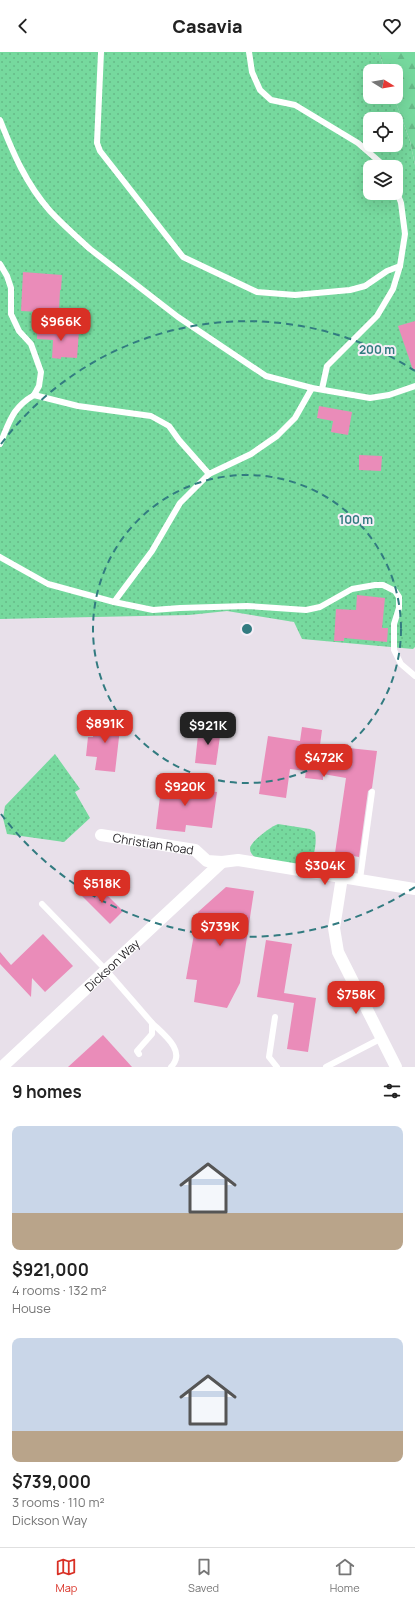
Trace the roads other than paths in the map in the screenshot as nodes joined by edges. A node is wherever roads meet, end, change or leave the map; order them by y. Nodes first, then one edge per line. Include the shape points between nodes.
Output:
1 (101, 52) edge
2 (249, 52) edge
3 (0, 120) edge
4 (377, 160) edge
5 (400, 200) edge
6 (0, 264) edge
7 (400, 266) junction
8 (415, 386) edge
9 (312, 388) junction
10 (322, 389) junction
11 (34, 395) junction
12 (0, 444) edge
13 (209, 474) junction
14 (0, 557) edge
15 (114, 602) junction
16 (415, 676) edge
17 (372, 792) dead end
18 (101, 835) dead end
19 (222, 862) junction
20 (342, 877) junction
21 (360, 879) junction
22 (415, 889) edge
23 (42, 904) dead end
24 (106, 970) junction
25 (275, 1017) dead end
26 (152, 1023) junction
27 (382, 1038) junction
28 (139, 1054) dead end
29 (2, 1067) edge
30 (171, 1067) edge
31 (277, 1067) edge
32 (326, 1067) edge
33 (396, 1067) edge

1 - 7 lane via 97,143 100,151 184,257 257,292 296,295 350,290 365,286 387,271
2 - 4 lane via 252,72 260,90 271,100 295,105 358,143
3 - 9 lane via 25,176 50,211 90,250 178,317 266,376
5 - 7 lane via 405,234
6 - 11 lane via 11,288 12,314 19,331 31,344 41,372 39,386
7 - 10 lane via 393,288 377,316 327,366
8 - 10 lane via 390,395 370,398
9 - 10 lane
9 - 13 lane via 295,418 277,436 251,454
11 - 12 lane via 15,410
11 - 13 lane via 78,406 151,416 169,426
13 - 15 lane via 180,503 152,551
14 - 15 lane via 48,584
15 - 16 lane via 153,610 247,606 306,610 320,607 352,589 383,585 399,596 399,608 394,624 394,650 401,664
17 - 21 lane
18 - 19 street, Christian Road via 195,850 207,861
19 - 20 street, Christian Road via 238,860
19 - 24 street, Dickson Way
20 - 21 street, Christian Road
20 - 27 street via 334,928 338,952
21 - 22 street, Christian Road
23 - 24 lane
24 - 26 lane
24 - 29 street, Dickson Way
25 - 31 lane via 269,1057
26 - 28 lane via 152,1034 137,1052
26 - 30 lane via 175,1047 177,1057
27 - 32 lane
27 - 33 street

